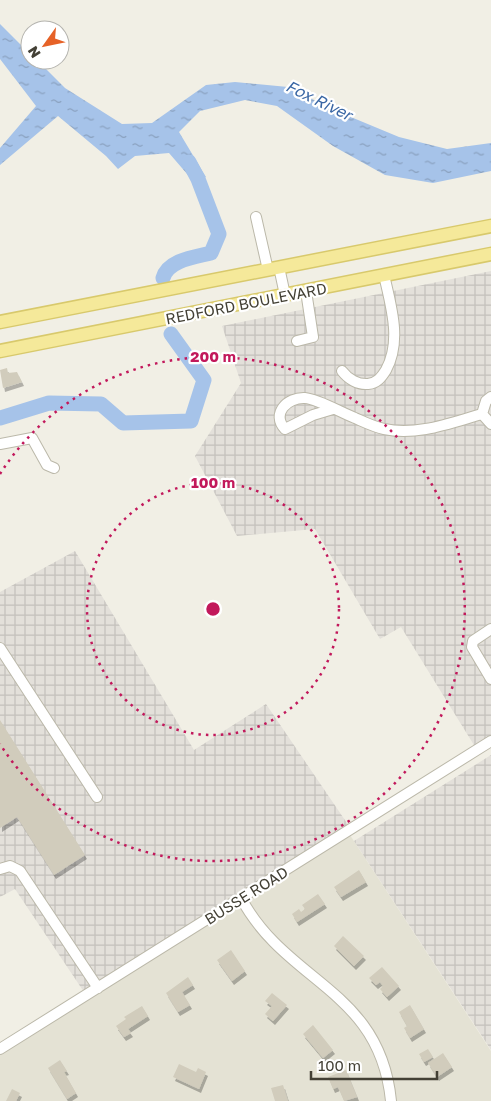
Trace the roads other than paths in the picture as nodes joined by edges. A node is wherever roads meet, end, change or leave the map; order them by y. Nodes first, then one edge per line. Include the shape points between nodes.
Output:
1 (256, 216) dead end
2 (491, 226) edge
3 (491, 254) edge
4 (274, 268) junction
5 (384, 276) junction
6 (306, 291) junction
7 (285, 295) junction
8 (0, 322) edge
9 (297, 341) dead end
10 (0, 351) edge
11 (342, 371) dead end
12 (491, 397) edge
13 (333, 409) junction
14 (482, 414) junction
15 (491, 424) edge
16 (0, 444) edge
17 (54, 468) dead end
18 (491, 629) edge
19 (0, 648) edge
20 (491, 678) edge
21 (491, 741) edge
22 (97, 797) dead end
23 (0, 869) edge
24 (241, 898) junction
25 (98, 988) junction
26 (0, 1049) edge
27 (391, 1101) edge

1 - 4 street
2 - 4 main road, REDFORD BOULEVARD
3 - 5 main road, REDFORD BOULEVARD
4 - 7 street
4 - 8 main road, REDFORD BOULEVARD
5 - 6 main road, REDFORD BOULEVARD
5 - 11 street via 394,322 394,348 388,366 374,383 355,382
6 - 7 main road, REDFORD BOULEVARD
6 - 9 street via 313,337
7 - 10 main road, REDFORD BOULEVARD
12 - 14 street via 486,401
13 - 13 street via 306,398 292,400 281,408 278,415 285,429
13 - 14 street via 382,429 409,432
14 - 15 street
16 - 17 street via 32,438 47,465
18 - 20 street via 473,641 472,646
19 - 22 street
21 - 24 street, BUSSE ROAD
23 - 25 street via 10,866 20,871
24 - 25 street, BUSSE ROAD
24 - 27 street via 273,942 348,1006 364,1024 383,1059
25 - 26 street, BUSSE ROAD

